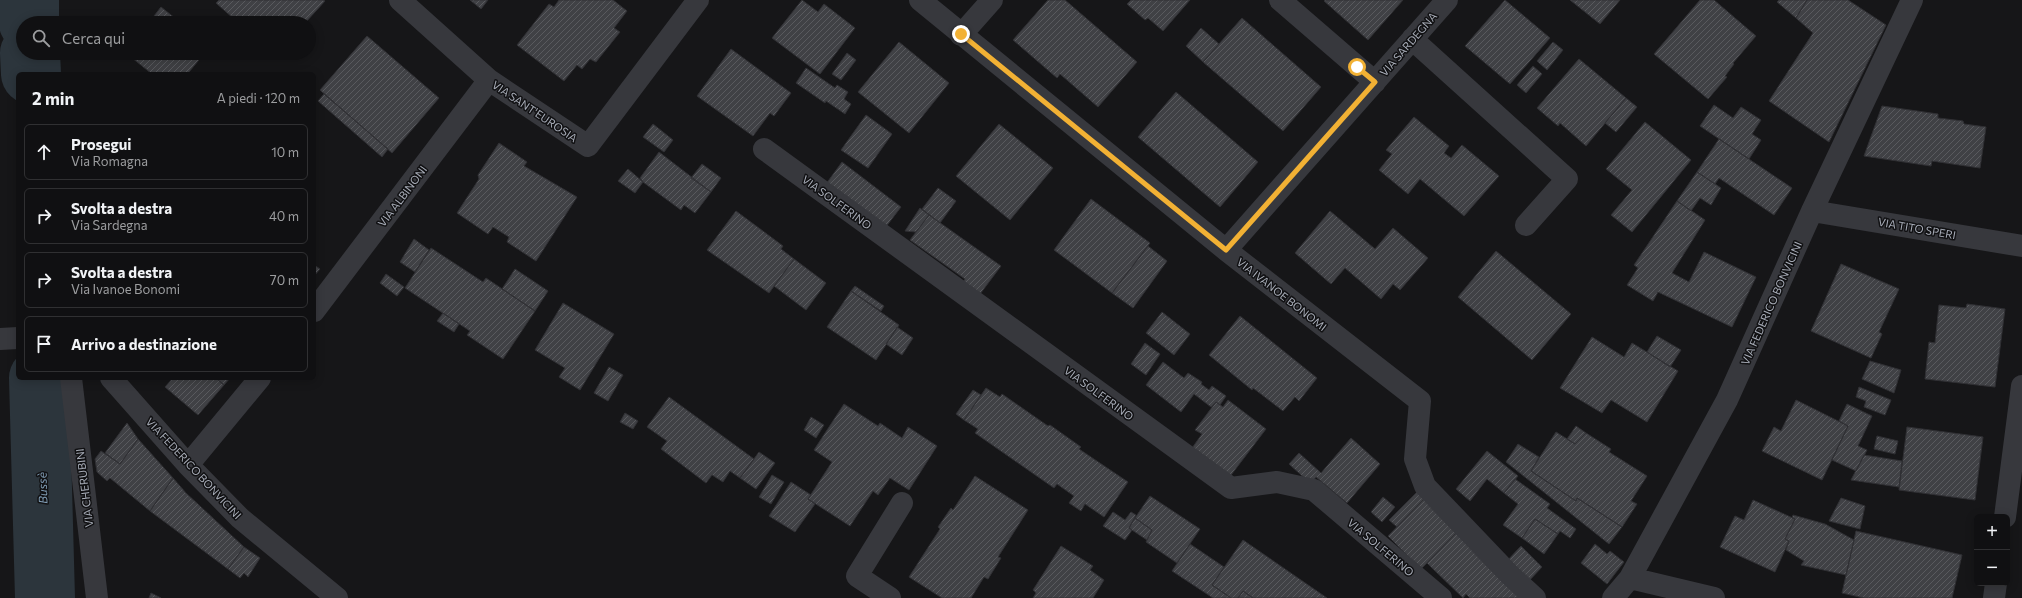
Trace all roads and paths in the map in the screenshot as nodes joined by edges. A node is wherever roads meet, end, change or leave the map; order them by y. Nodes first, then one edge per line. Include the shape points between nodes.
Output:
1 (400, 0) edge
2 (698, 0) edge
3 (920, 0) edge
4 (992, 0) edge
5 (1280, 0) edge
6 (1447, 0) edge
7 (1912, 0) edge
8 (961, 34) junction
9 (1412, 39) junction
10 (489, 80) junction
11 (1375, 82) junction
12 (764, 149) dead end
13 (1812, 211) junction
14 (1526, 225) dead end
15 (2022, 246) edge
16 (1226, 250) junction
17 (316, 309) edge
18 (16, 338) edge
19 (0, 339) edge
20 (71, 380) edge
21 (113, 380) edge
22 (258, 380) edge
23 (2022, 386) edge
24 (188, 465) junction
25 (902, 502) dead end
26 (2005, 514) edge
27 (1630, 578) junction
28 (1996, 586) edge
29 (96, 598) edge
30 (337, 598) edge
31 (890, 598) edge
32 (1440, 598) edge
33 (1535, 598) edge
34 (1613, 598) edge
35 (1714, 598) edge
36 (1994, 598) edge

1 - 10 street, VIA SANT'EUROSIA
2 - 10 street, VIA SANT'EUROSIA via 588,146
3 - 8 street, VIA IVANOE BONOMI
4 - 8 street
5 - 11 street
6 - 9 street, VIA SARDEGNA
7 - 13 street, VIA FEDERICO BONVICINI
8 - 16 street, VIA IVANOE BONOMI
9 - 11 street, VIA SARDEGNA
9 - 14 street via 1567,179
10 - 17 street, VIA ALBINONI
11 - 16 street, VIA SARDEGNA
12 - 32 street, VIA SOLFERINO via 1231,488 1277,482 1314,490
13 - 15 street, VIA TITO SPERI
13 - 27 street, VIA FEDERICO BONVICINI via 1727,400
16 - 33 street, VIA IVANOE BONOMI via 1420,401 1415,459 1425,486 1510,576
18 - 19 street
20 - 29 street, VIA CHERUBINI
21 - 24 street, VIA FEDERICO BONVICINI
22 - 24 street
23 - 26 street
24 - 30 street, VIA FEDERICO BONVICINI via 240,518
25 - 31 street via 857,576
27 - 34 street, VIA FEDERICO BONVICINI
27 - 35 street
28 - 36 street

